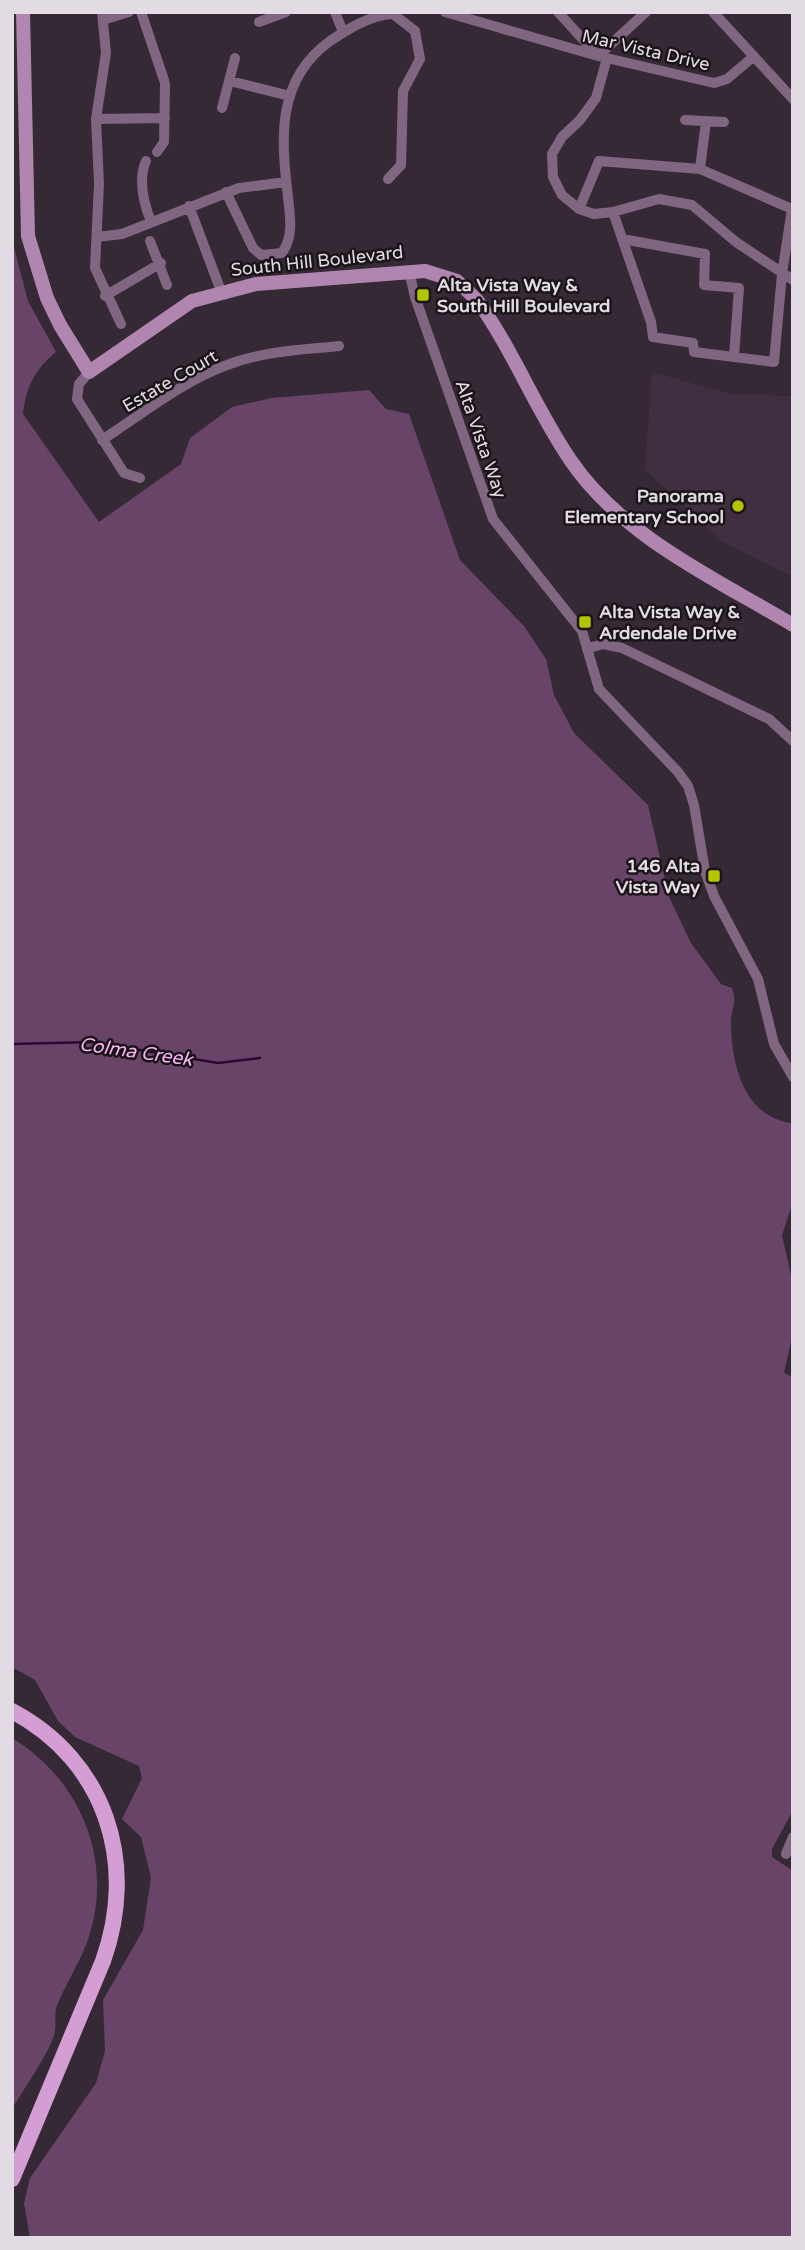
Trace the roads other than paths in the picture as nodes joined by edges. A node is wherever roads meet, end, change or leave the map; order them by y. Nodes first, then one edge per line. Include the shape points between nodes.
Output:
1 (23, 12) edge
2 (129, 12) edge
3 (141, 12) edge
4 (286, 12) edge
5 (335, 12) edge
6 (444, 12) edge
7 (558, 12) edge
8 (646, 12) edge
9 (713, 12) edge
10 (103, 16) edge
11 (258, 21) edge
12 (343, 32) junction
13 (602, 57) junction
14 (753, 57) junction
15 (235, 58) dead end
16 (230, 81) junction
17 (290, 96) junction
18 (793, 99) edge
19 (222, 108) dead end
20 (165, 118) junction
21 (96, 119) junction
22 (685, 120) dead end
23 (706, 121) junction
24 (724, 122) dead end
25 (157, 152) dead end
26 (146, 161) dead end
27 (700, 169) junction
28 (388, 179) dead end
29 (286, 182) junction
30 (226, 192) junction
31 (189, 206) junction
32 (579, 209) junction
33 (613, 212) junction
34 (792, 213) edge
35 (151, 222) junction
36 (97, 237) junction
37 (622, 239) junction
38 (150, 241) dead end
39 (161, 263) junction
40 (409, 271) junction
41 (782, 274) junction
42 (793, 280) edge
43 (167, 285) dead end
44 (220, 291) junction
45 (105, 296) junction
46 (121, 324) dead end
47 (339, 346) dead end
48 (734, 356) junction
49 (89, 372) junction
50 (102, 440) junction
51 (140, 478) dead end
52 (793, 625) edge
53 (589, 648) junction
54 (793, 741) edge
55 (793, 1077) edge
56 (12, 1711) edge
57 (793, 1837) edge
58 (786, 1854) dead end
59 (12, 2179) edge

1 - 49 street via 28,236 47,298
2 - 10 street
3 - 20 street via 164,82
4 - 11 street
5 - 12 street
6 - 13 street, Mar Vista Drive
7 - 13 street
8 - 13 street
9 - 14 street
10 - 21 street via 106,60
12 - 17 street via 306,62
12 - 28 street via 393,14 418,37 418,66 403,92 401,165
13 - 14 street, Mar Vista Drive via 714,83 727,79
13 - 32 street via 596,99 552,154 553,177 562,195
14 - 18 street
15 - 16 street
16 - 17 street
16 - 19 street
17 - 29 street via 282,135
20 - 21 street
20 - 25 street via 164,142
21 - 36 street
22 - 23 street
23 - 24 street
23 - 27 street
26 - 35 street via 142,170
27 - 32 street via 599,161
27 - 34 street via 792,209
29 - 30 street
29 - 30 street via 290,242 274,256 261,255 254,248
30 - 31 street
31 - 35 street
31 - 44 street
32 - 33 street via 594,214
33 - 37 street
33 - 41 street via 659,199 692,205
34 - 41 street
35 - 36 street via 122,234
36 - 45 street via 95,268
37 - 48 street via 653,337 693,343 694,352
37 - 48 street via 705,254 704,285 739,288
38 - 39 street
39 - 43 street
39 - 45 street
40 - 44 street, South Hill Boulevard
40 - 52 street, South Hill Boulevard via 457,281 477,300 571,462 597,493 655,542
40 - 53 street, Alta Vista Way via 493,519 573,618
41 - 42 street
41 - 48 street via 774,362
44 - 49 street, South Hill Boulevard via 192,301
45 - 46 street
47 - 50 street, Estate Court via 274,353 227,365 185,386
49 - 50 street via 79,384 77,399
50 - 51 street via 124,473
53 - 54 street via 603,644 622,648 769,719
53 - 55 street, Alta Vista Way via 599,689 688,786 714,896 758,979 774,1044
56 - 59 main road via 56,1742 86,1779 110,1830 118,1878 106,1952
57 - 58 street

